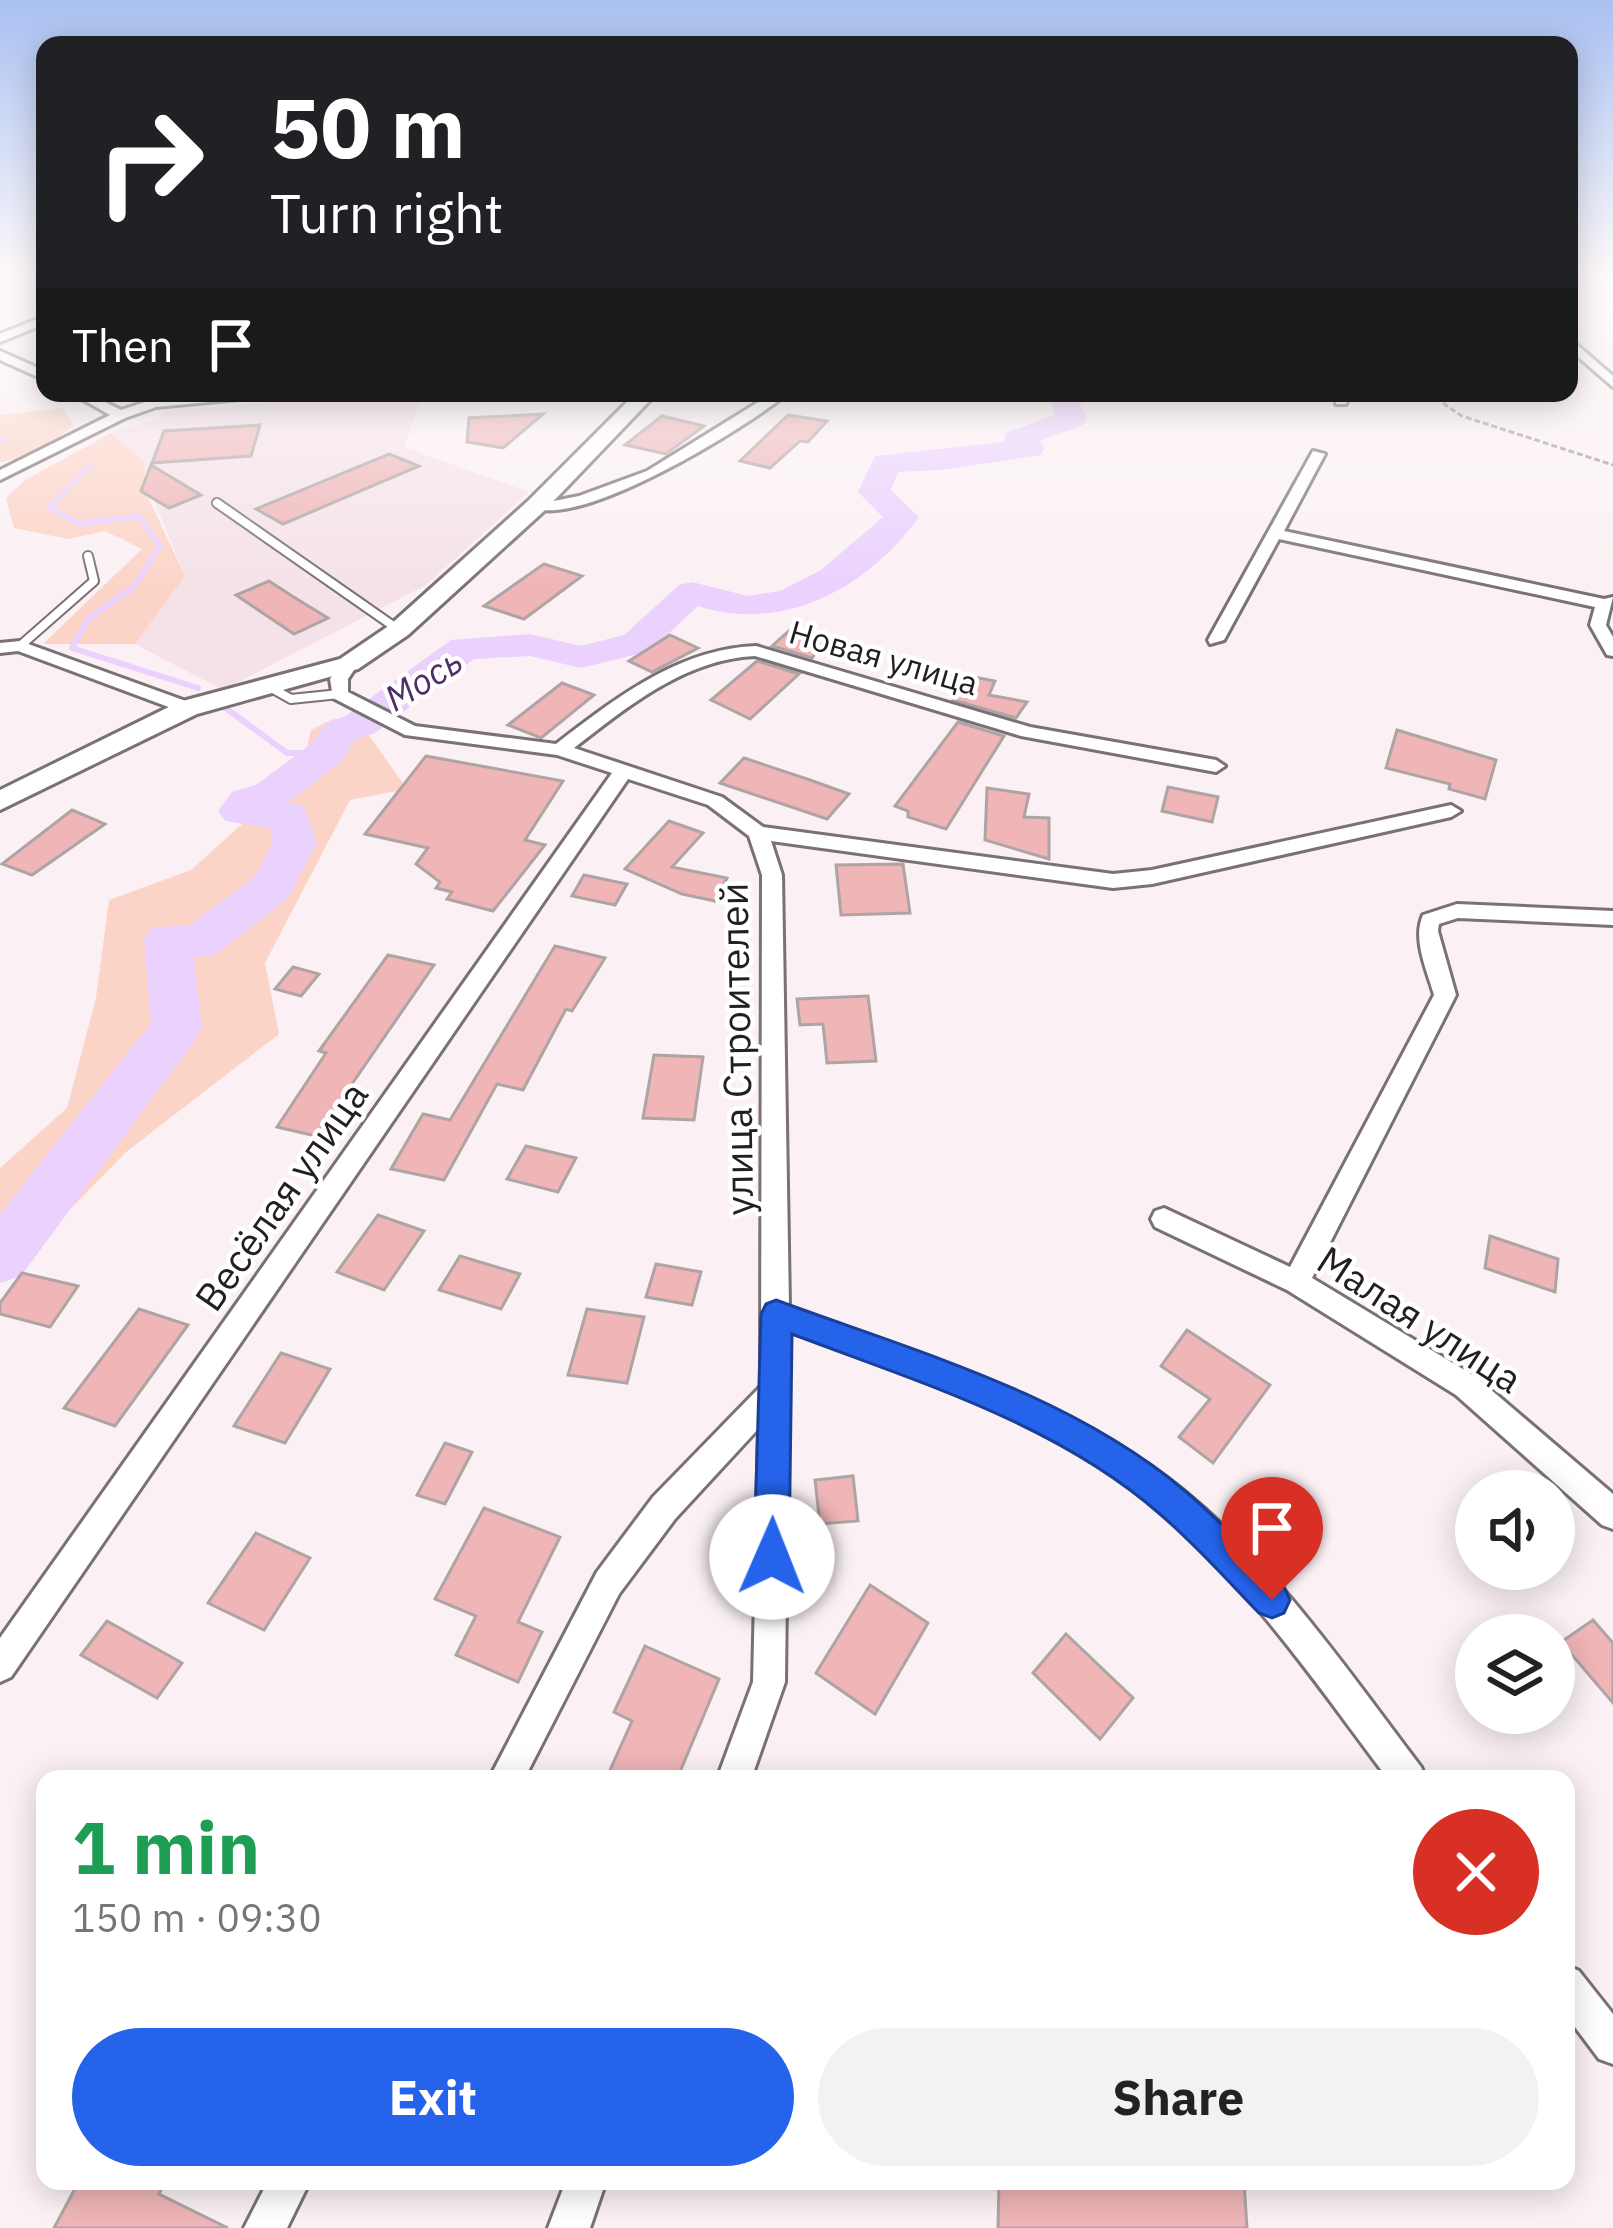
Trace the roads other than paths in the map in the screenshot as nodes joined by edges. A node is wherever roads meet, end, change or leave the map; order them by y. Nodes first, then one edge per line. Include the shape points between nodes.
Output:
1 (94, 402) edge
2 (165, 402) edge
3 (638, 402) edge
4 (768, 402) edge
5 (120, 416) junction
6 (1318, 454) dead end
7 (0, 476) edge
8 (217, 503) dead end
9 (536, 506) junction
10 (1274, 533) junction
11 (88, 556) dead end
12 (1609, 603) edge
13 (399, 630) junction
14 (1216, 640) dead end
15 (20, 646) junction
16 (0, 647) edge
17 (1613, 651) edge
18 (349, 664) junction
19 (266, 685) junction
20 (339, 694) junction
21 (188, 708) junction
22 (560, 750) junction
23 (1216, 766) dead end
24 (625, 770) junction
25 (0, 801) edge
26 (1451, 811) dead end
27 (758, 833) junction
28 (1613, 918) edge
29 (1164, 1219) dead end
30 (1296, 1282) junction
31 (776, 1314) junction
32 (775, 1391) junction
33 (1613, 1514) edge
34 (0, 1666) edge
35 (511, 1770) edge
36 (737, 1770) edge
37 (1402, 1770) edge
38 (1575, 1996) edge
39 (1613, 2045) edge
40 (285, 2190) edge
41 (583, 2190) edge
42 (265, 2228) edge
43 (569, 2228) edge

1 - 5 street
2 - 5 street
3 - 9 street
4 - 9 street via 652,474 582,500
5 - 7 street
6 - 10 street
8 - 13 lane
9 - 13 street
10 - 12 street
10 - 14 street
11 - 15 lane via 94,580
12 - 17 street via 1598,625
13 - 18 street
15 - 16 street
15 - 21 street
18 - 19 street
18 - 20 street
19 - 20 lane via 276,697 297,700
19 - 21 street
20 - 22 street, улица Строителей via 411,731
21 - 25 street
22 - 23 street, Новая улица via 617,706 733,649 1027,732
22 - 24 street, улица Строителей
24 - 27 street, улица Строителей via 715,801
24 - 34 street, Весёлая улица
26 - 27 street via 1113,881
27 - 31 street, улица Строителей via 772,875
28 - 30 street via 1457,911 1430,920 1445,995
29 - 30 street, Малая улица
30 - 33 street, Малая улица via 1466,1386
31 - 32 street, улица Строителей
31 - 37 street via 1070,1432 1171,1501 1272,1600
32 - 35 street via 664,1508 608,1582
32 - 36 street, улица Строителей via 770,1682
38 - 39 street
40 - 42 street
41 - 43 street

